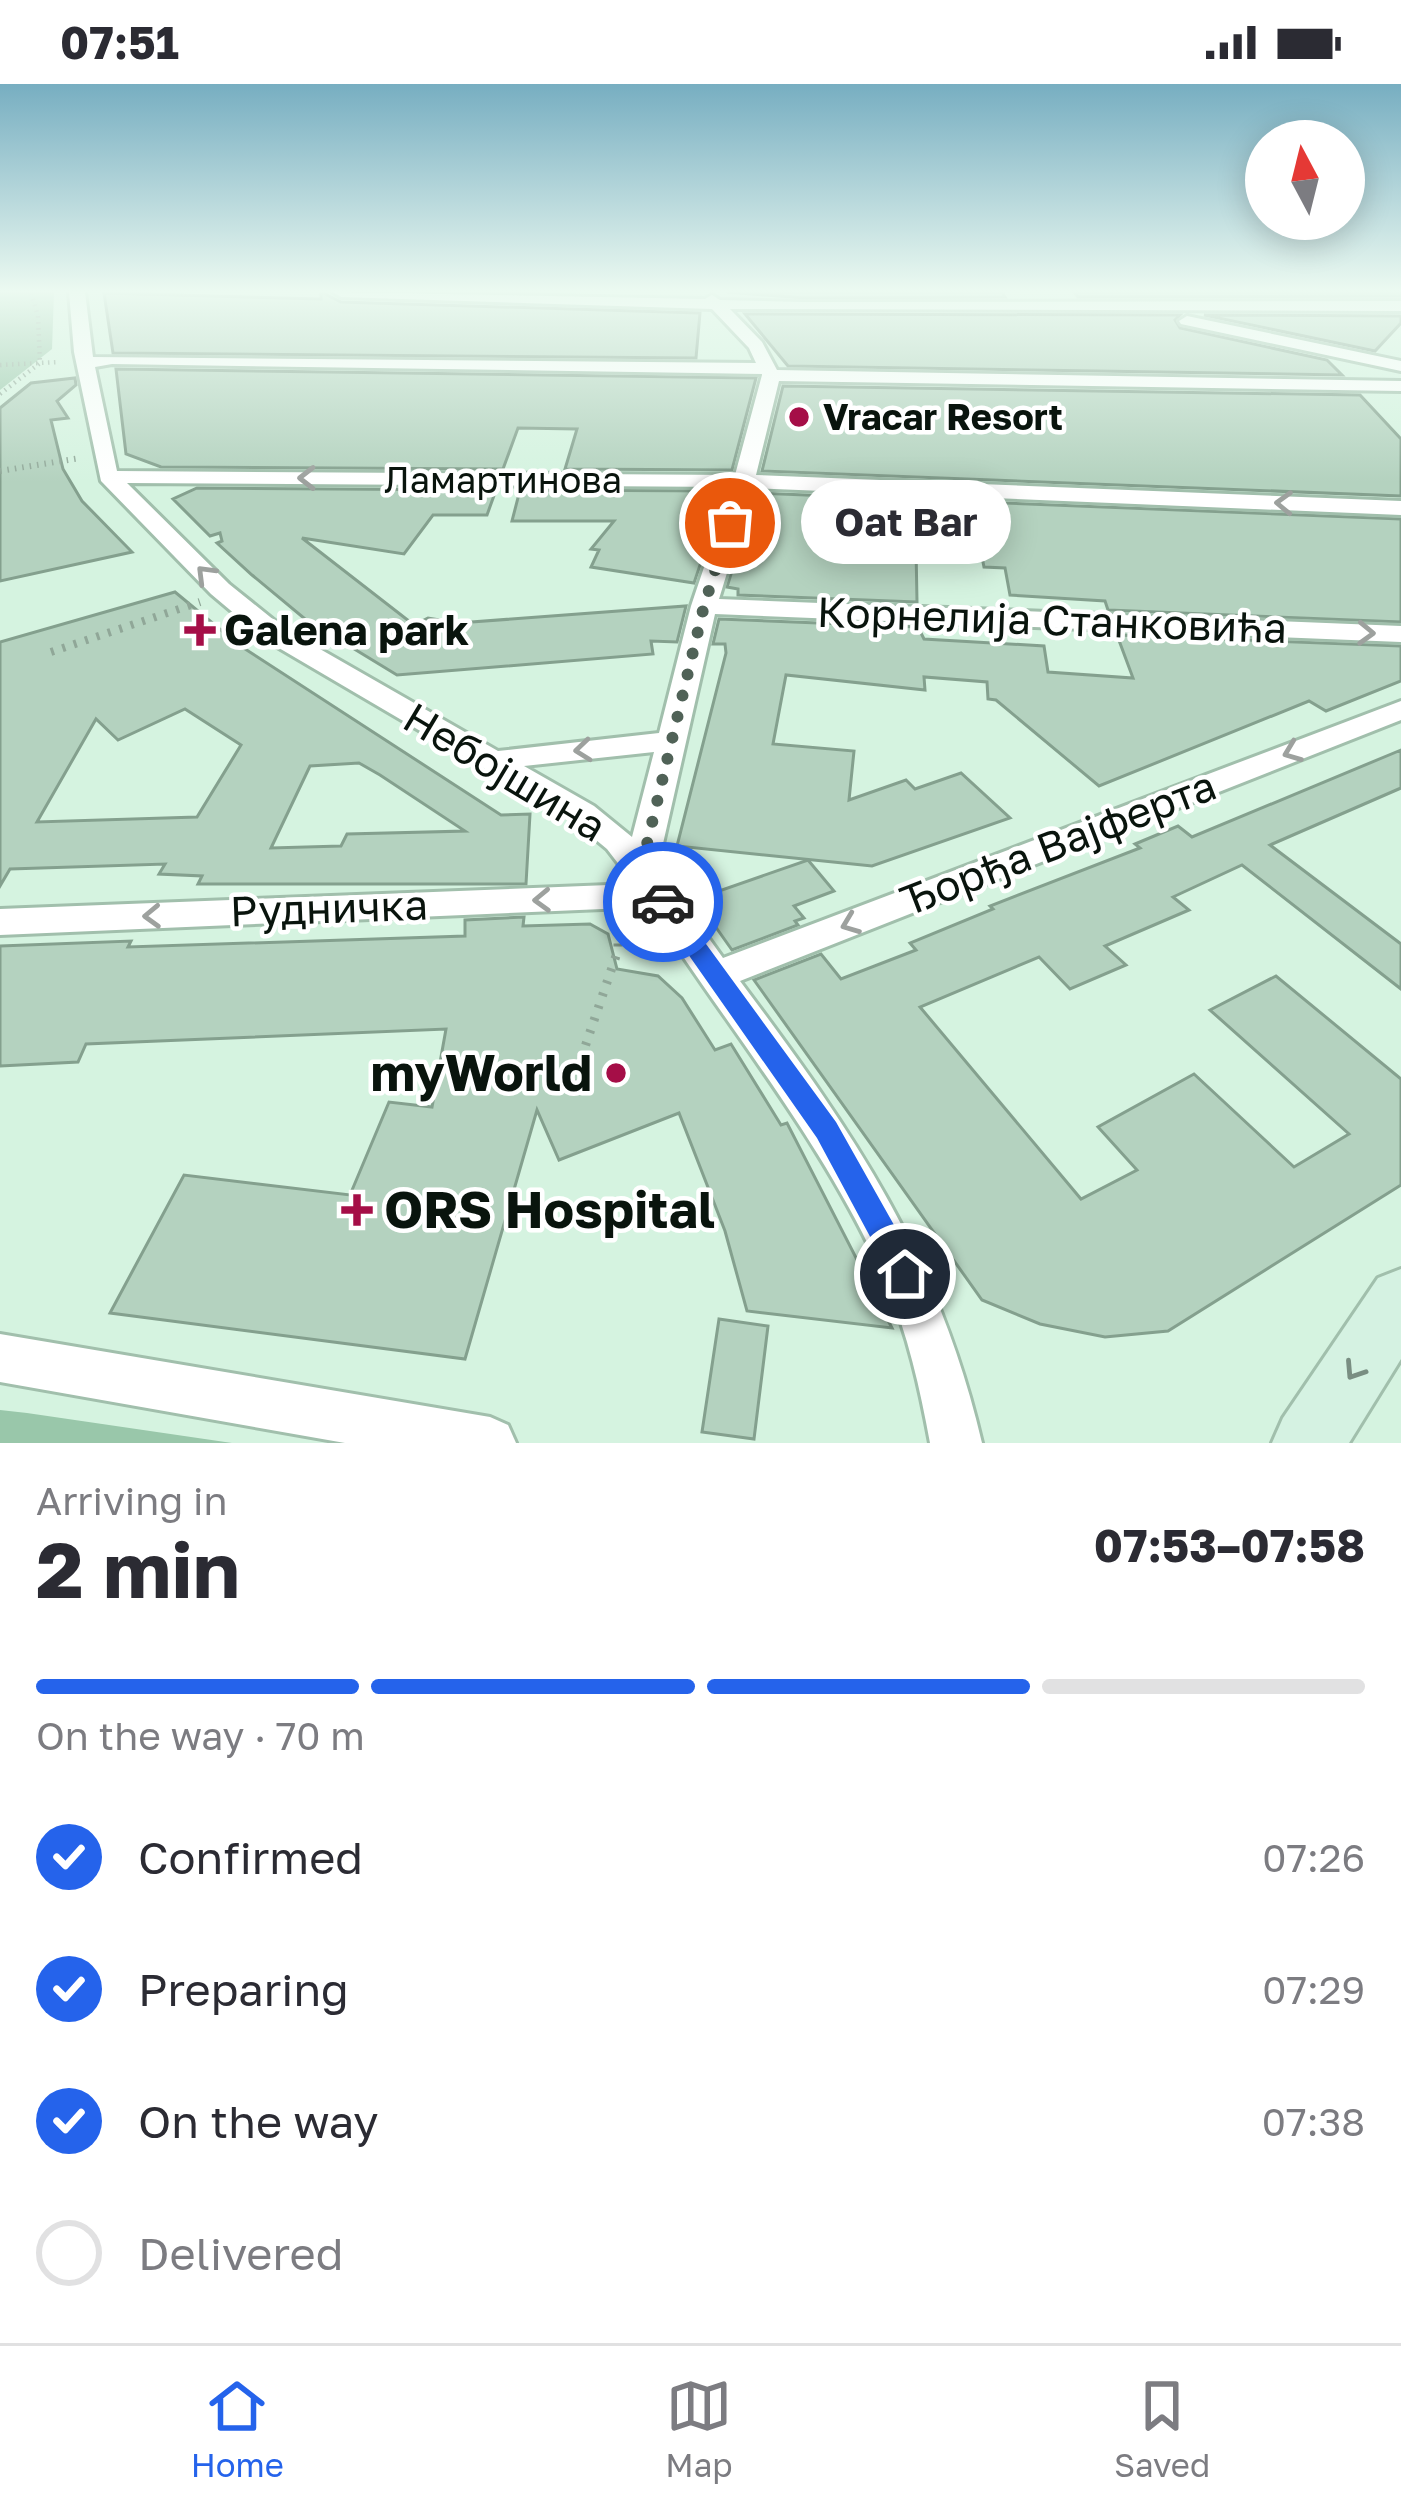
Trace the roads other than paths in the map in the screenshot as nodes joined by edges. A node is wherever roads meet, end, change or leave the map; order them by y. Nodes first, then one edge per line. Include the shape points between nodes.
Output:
1 (75, 355) edge
2 (761, 355) edge
3 (1346, 355) edge
4 (75, 362) junction
5 (1401, 367) edge
6 (770, 372) junction
7 (1401, 386) edge
8 (108, 477) junction
9 (743, 481) junction
10 (1401, 508) edge
11 (704, 606) junction
12 (1401, 634) edge
13 (1401, 710) edge
14 (671, 741) junction
15 (496, 760) junction
16 (652, 885) junction
17 (0, 922) edge
18 (715, 976) junction
19 (1401, 1300) edge
20 (0, 1358) edge
21 (490, 1443) edge
22 (956, 1443) edge
23 (1308, 1443) edge

1 - 4 street
2 - 6 street
3 - 5 street
4 - 6 street
4 - 8 street
6 - 7 street
6 - 9 street
9 -> 8 street, Ламартинова
15 -> 8 street, Небојшина via 277,635
10 -> 9 street, Ламартинова
9 - 11 street
11 -> 12 street, Корнелија Станковића
11 - 14 street
13 -> 18 street, Ђорђа Вајферта
14 -> 15 street
14 - 16 street via 646,848
15 - 16 street, Небојшина via 618,841
16 -> 17 street, Рудничка
16 - 18 street, Небојшина
18 - 22 street, Небојшина via 826,1130 880,1222 925,1321
19 -> 23 main road
20 - 21 street

